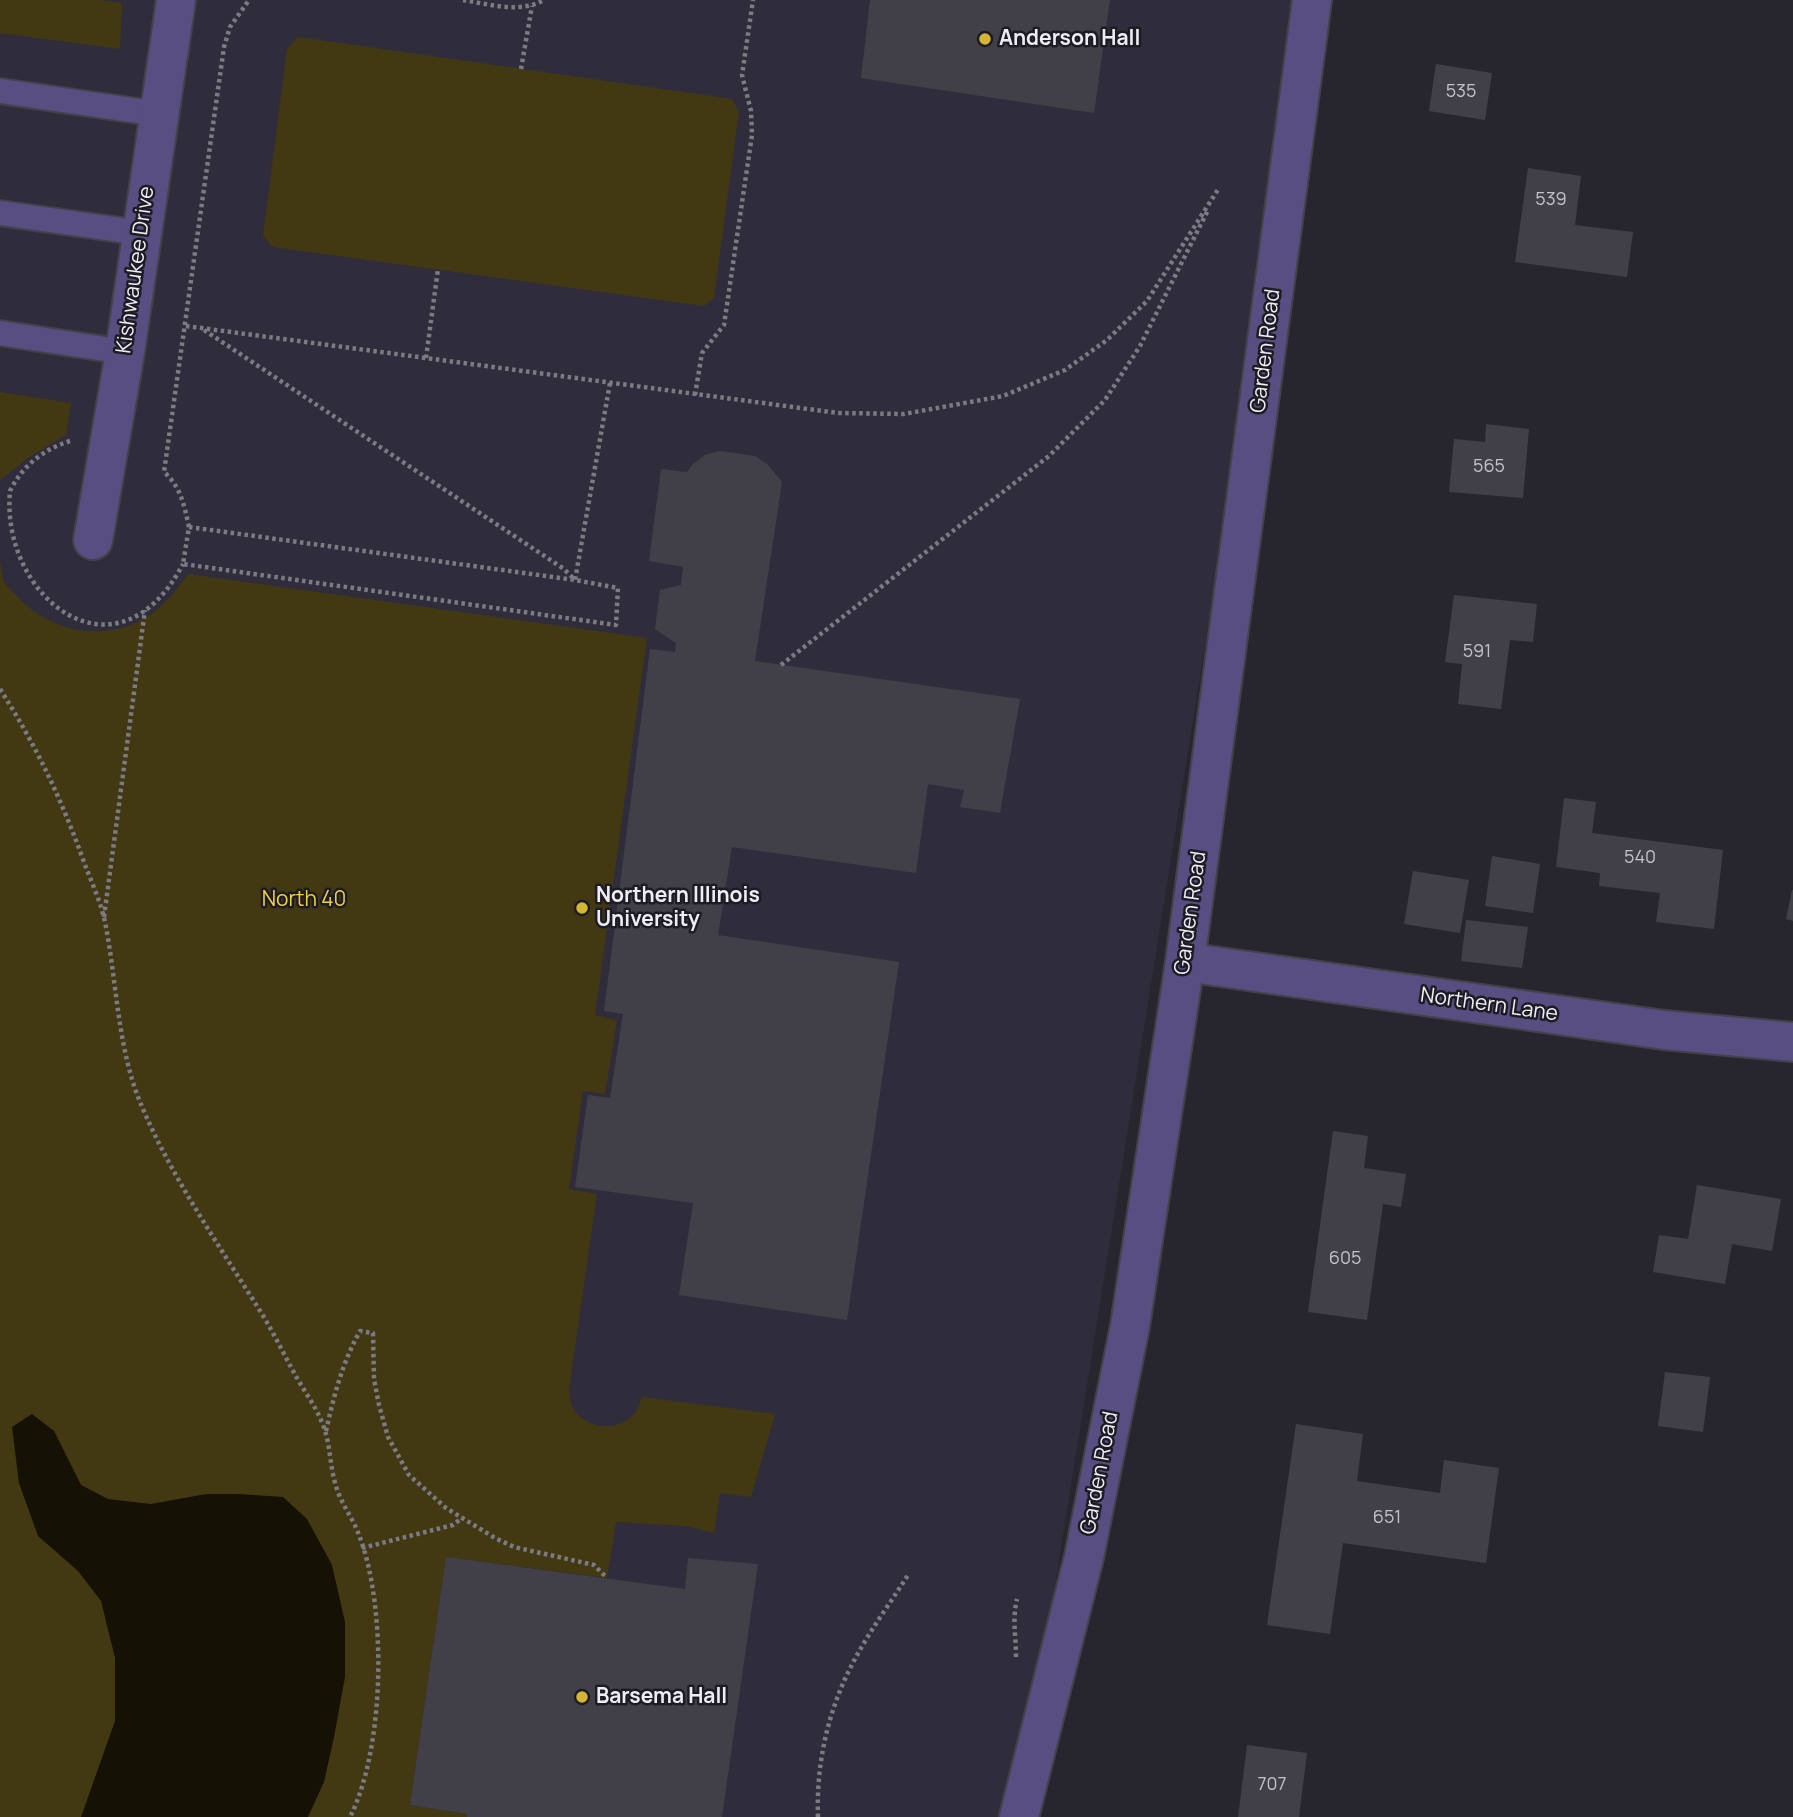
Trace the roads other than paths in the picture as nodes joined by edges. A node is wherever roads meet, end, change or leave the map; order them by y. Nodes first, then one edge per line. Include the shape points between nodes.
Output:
1 (176, 0) edge
2 (1312, 0) edge
3 (0, 91) edge
4 (159, 114) junction
5 (0, 213) edge
6 (142, 233) junction
7 (0, 333) edge
8 (125, 352) junction
9 (93, 540) dead end
10 (1185, 962) junction
11 (1793, 1042) edge
12 (1020, 1817) edge

1 - 4 street, Kishwaukee Drive
2 - 10 street, Garden Road
3 - 4 lane
4 - 6 street, Kishwaukee Drive
5 - 6 lane
6 - 8 street, Kishwaukee Drive
7 - 8 lane
8 - 9 street, Kishwaukee Drive
10 - 11 street, Northern Lane via 1664,1030
10 - 12 street, Garden Road via 1130,1326 1084,1557

